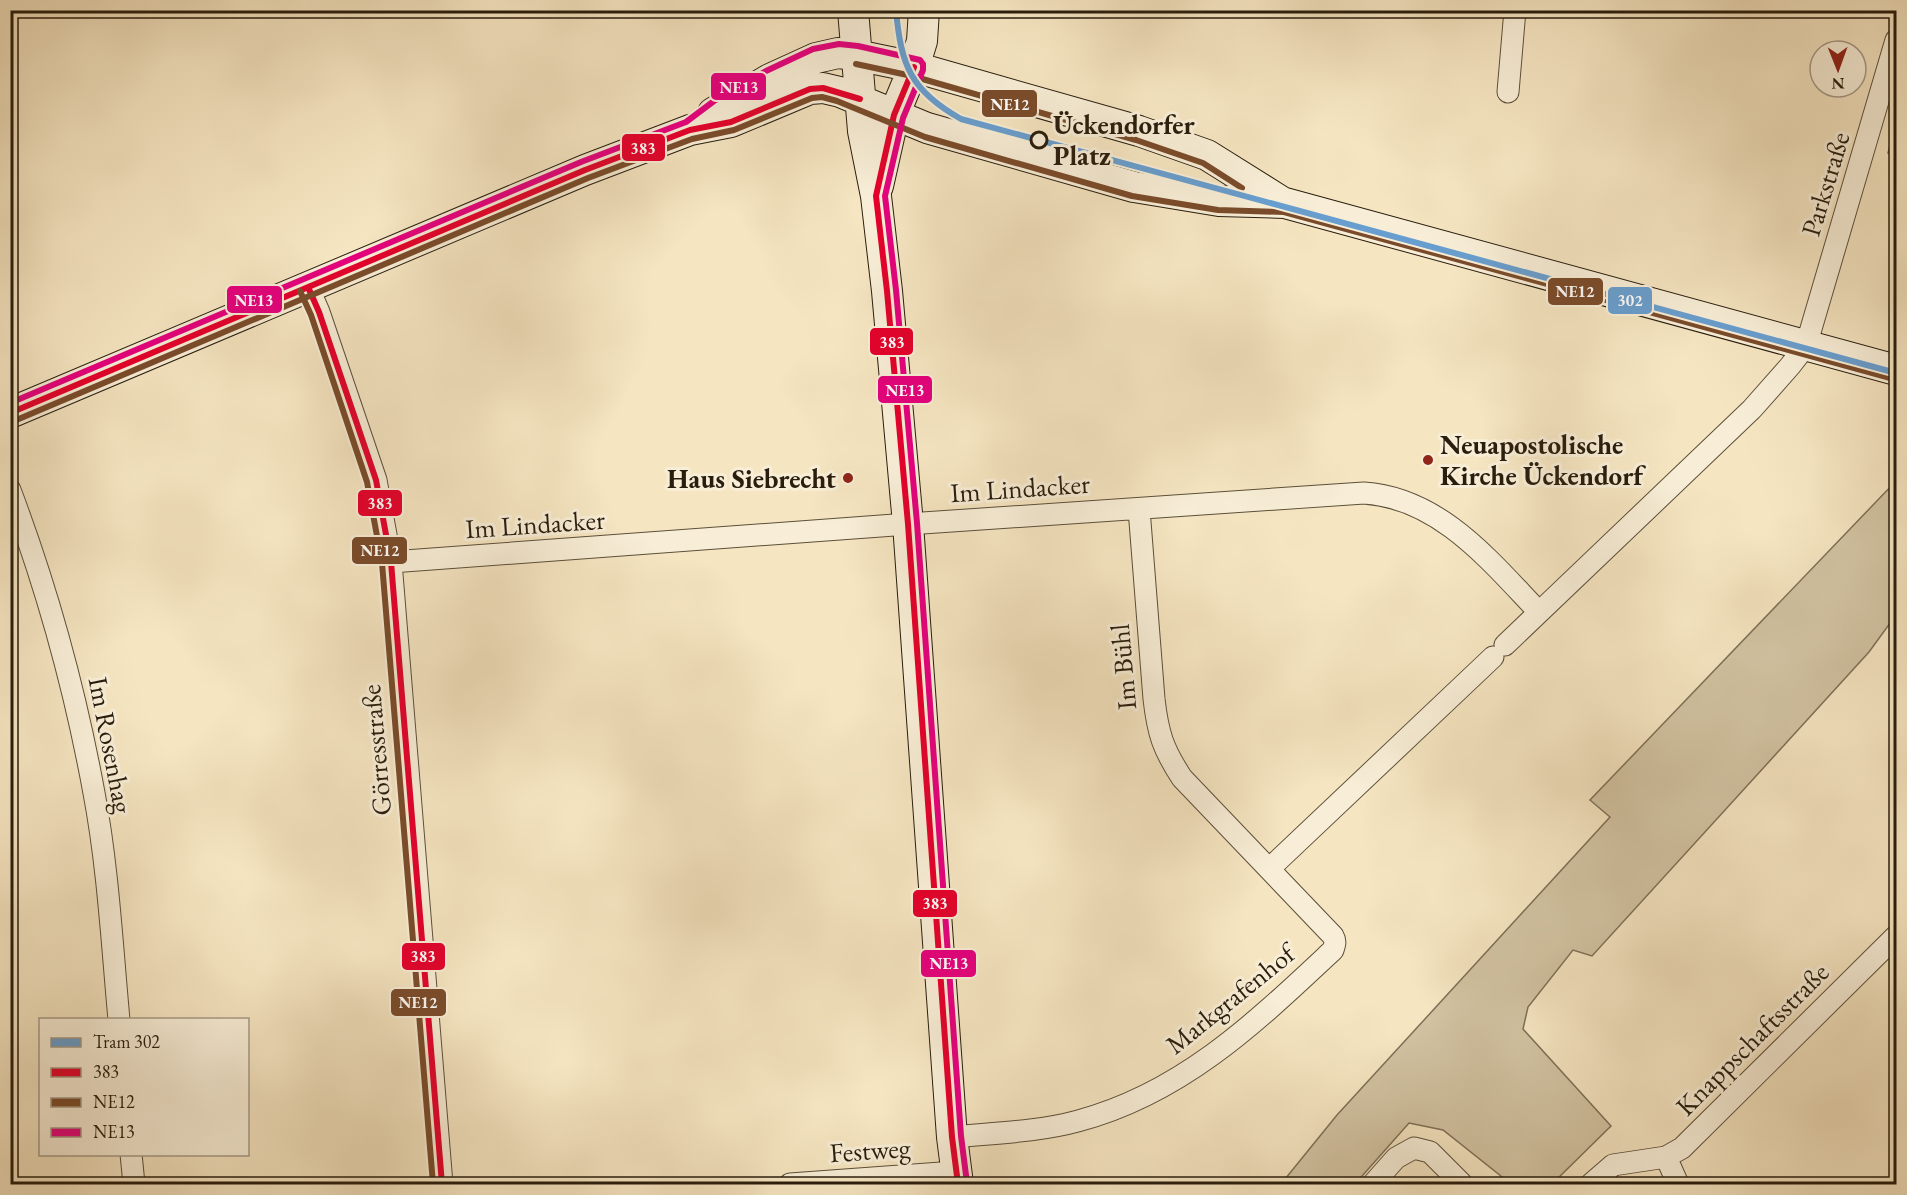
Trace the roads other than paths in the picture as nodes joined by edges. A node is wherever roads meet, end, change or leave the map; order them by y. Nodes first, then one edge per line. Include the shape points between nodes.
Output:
1 (853, 10) edge
2 (924, 10) edge
3 (1515, 10) edge
4 (1896, 40) edge
5 (856, 55) junction
6 (914, 68) junction
7 (1509, 92) dead end
8 (860, 99) junction
9 (894, 115) junction
10 (690, 130) junction
11 (876, 196) junction
12 (1285, 203) junction
13 (309, 287) junction
14 (1806, 344) junction
15 (1896, 370) edge
16 (10, 413) edge
17 (10, 490) edge
18 (1139, 509) junction
19 (908, 524) junction
20 (391, 562) junction
21 (1539, 612) junction
22 (1206, 804) joint
23 (1269, 869) junction
24 (1896, 936) edge
25 (119, 1018) edge
26 (952, 1137) junction
27 (131, 1156) edge
28 (1666, 1157) junction
29 (956, 1178) edge
30 (134, 1185) edge
31 (442, 1185) edge
32 (790, 1185) edge
33 (1373, 1185) edge
34 (1461, 1185) edge
35 (1591, 1185) edge
36 (1678, 1185) edge

1 - 5 main road
2 - 6 main road via 922,40
3 - 7 street
4 - 14 street, Parkstraße
5 - 6 main road
5 - 8 main road
5 - 10 main road via 838,53 816,58 770,78
6 - 9 main road
6 - 12 main road via 1102,119 1207,155
8 - 9 main road
8 - 10 main road via 824,88 810,89 731,122
8 - 11 main road
9 - 11 main road
9 - 12 main road via 1134,187 1219,201
10 - 13 main road via 585,170
11 - 19 main road
12 - 14 main road
13 - 16 main road
13 - 20 street, Görresstraße via 376,480
14 - 15 main road
14 - 21 street, Parkstraße via 1752,410
17 - 25 street, Im Rosenhag via 29,539 78,712 95,795
18 - 19 street, Im Lindacker
18 - 21 street, Im Lindacker via 1353,494 1394,498 1431,513 1475,545
18 - 22 street, Im Bühl via 1157,728 1182,778
19 - 20 street, Im Lindacker
19 - 26 main road
20 - 31 street, Görresstraße
21 - 23 street, Parkstraße
22 - 23 street, Markgrafenhof
23 - 26 street, Markgrafenhof via 1336,940 1333,950 1260,1018 1186,1074 1101,1114 1040,1128
24 - 28 street, Knappschaftsstraße via 1682,1148
26 - 29 main road
27 - 30 street
28 - 35 street via 1613,1165
28 - 36 street
29 - 32 street, Festweg
33 - 34 street via 1396,1158 1414,1148 1430,1152

